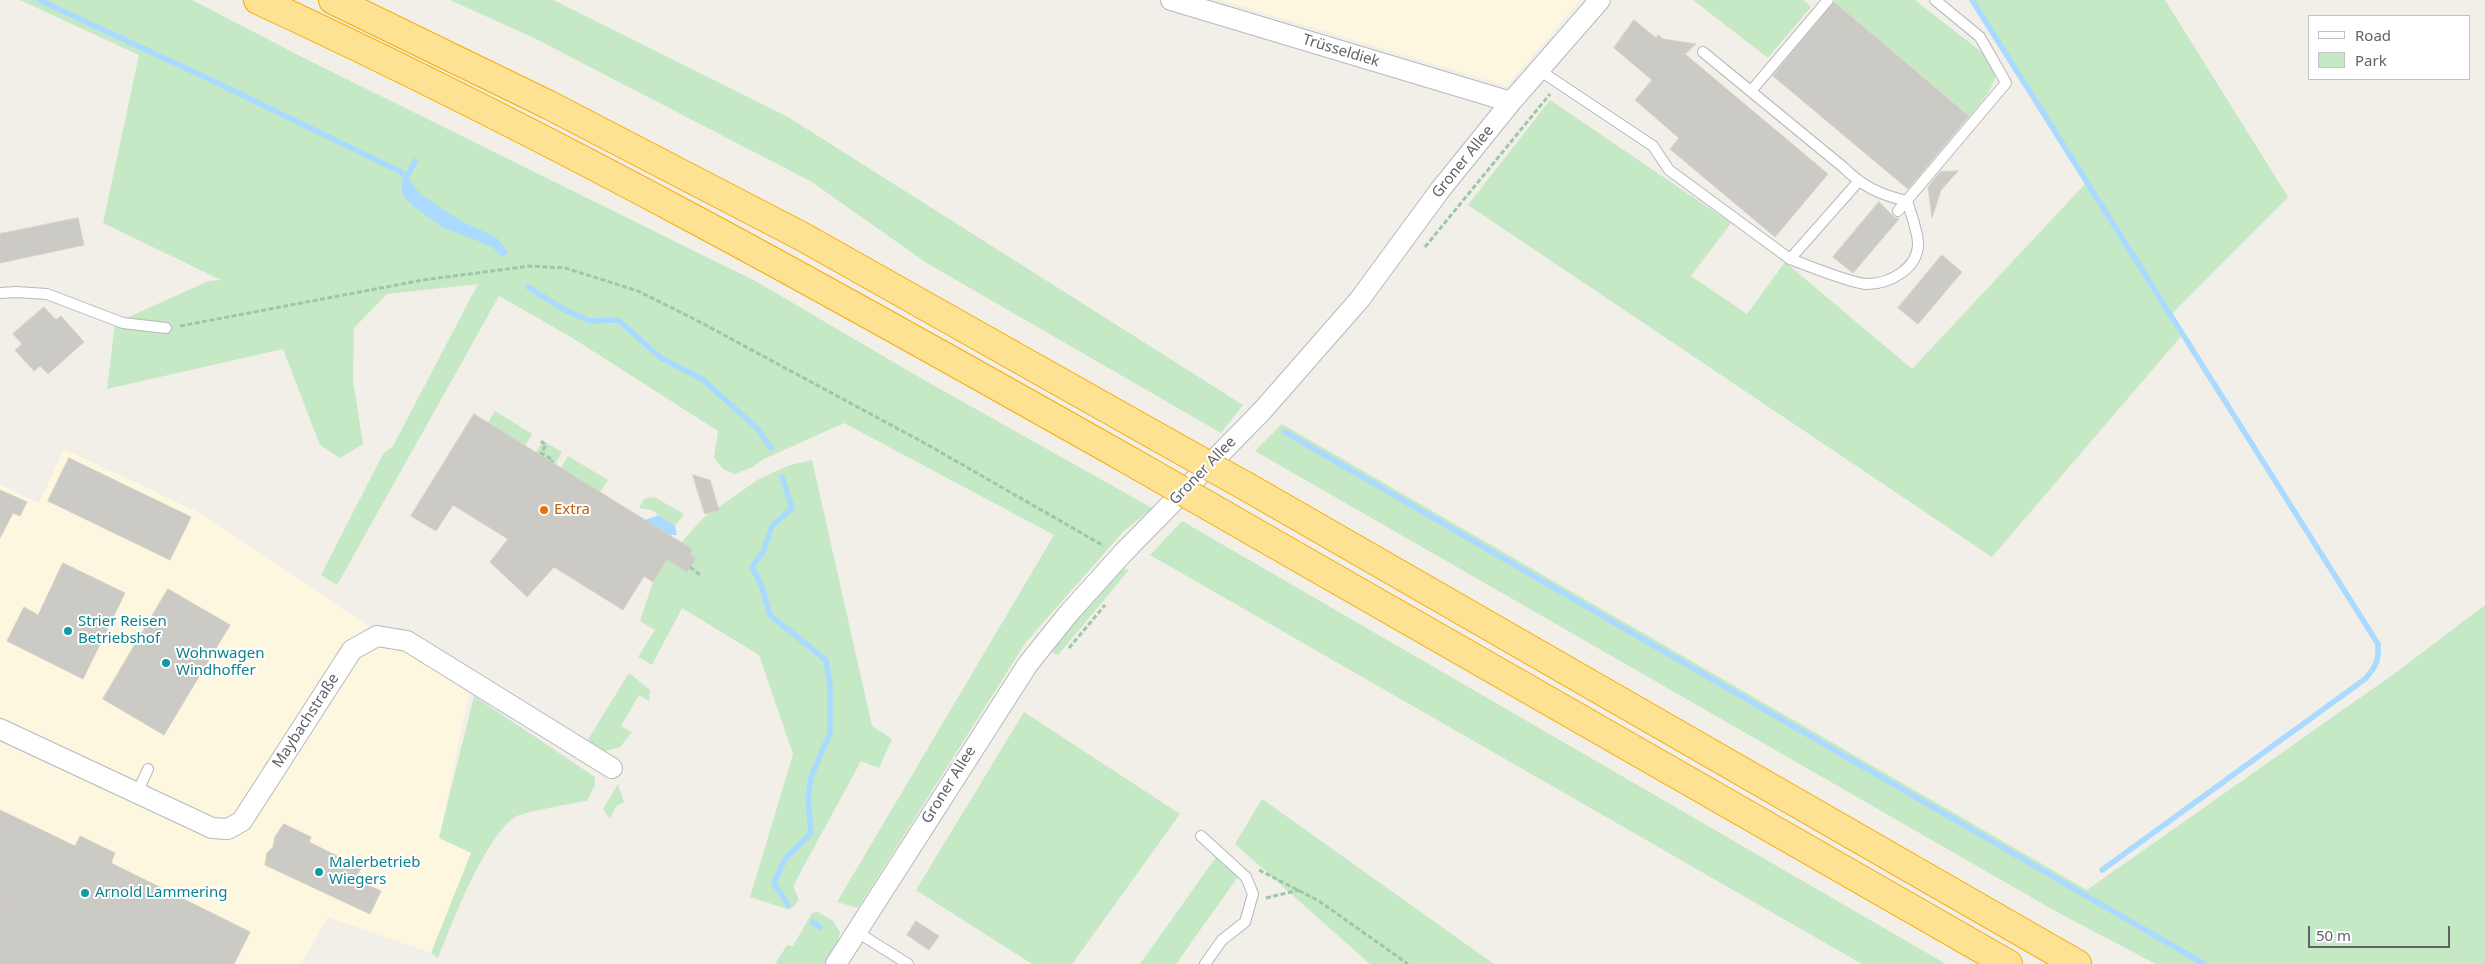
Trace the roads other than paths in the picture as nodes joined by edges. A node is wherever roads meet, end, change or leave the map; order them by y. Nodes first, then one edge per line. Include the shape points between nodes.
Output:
1 (258, 0) edge
2 (333, 0) edge
3 (1171, 0) edge
4 (1600, 0) edge
5 (1828, 0) edge
6 (1935, 0) edge
7 (1703, 52) dead end
8 (1539, 70) junction
9 (1751, 91) junction
10 (1511, 102) junction
11 (1858, 182) junction
12 (1907, 201) junction
13 (1898, 211) dead end
14 (1790, 259) junction
15 (0, 293) edge
16 (166, 328) road end
17 (0, 729) edge
18 (612, 768) dead end
19 (148, 769) dead end
20 (136, 793) junction
21 (1201, 836) dead end
22 (856, 932) junction
23 (836, 964) edge
24 (908, 964) edge
25 (1205, 964) edge
26 (2008, 964) edge
27 (2077, 964) edge

1 - 26 highway, bridge via 597,167 790,269
2 - 27 highway, bridge via 549,105 803,237 1249,488
3 - 10 street, Trüsseldiek
4 - 8 street, Groner Allee
5 - 9 lane
6 - 12 lane via 1980,38 2006,83
7 - 9 lane
8 - 10 street, Groner Allee
8 - 14 lane via 1653,146 1669,170
9 - 11 lane
10 - 22 street, Groner Allee via 1440,190 1360,299 1262,411 1069,613 1023,672
11 - 12 lane via 1873,191
11 - 14 lane
12 - 13 lane
12 - 14 lane via 1918,243 1914,258 1903,272 1888,281 1866,285
15 - 16 lane via 47,294 123,323
17 - 20 street, Maybachstraße
18 - 20 street, Maybachstraße via 407,641 378,636 352,650 242,821 228,829 212,828
19 - 20 lane
21 - 25 lane via 1246,877 1253,894 1245,922 1214,949
22 - 23 street, Groner Allee
22 - 24 lane

